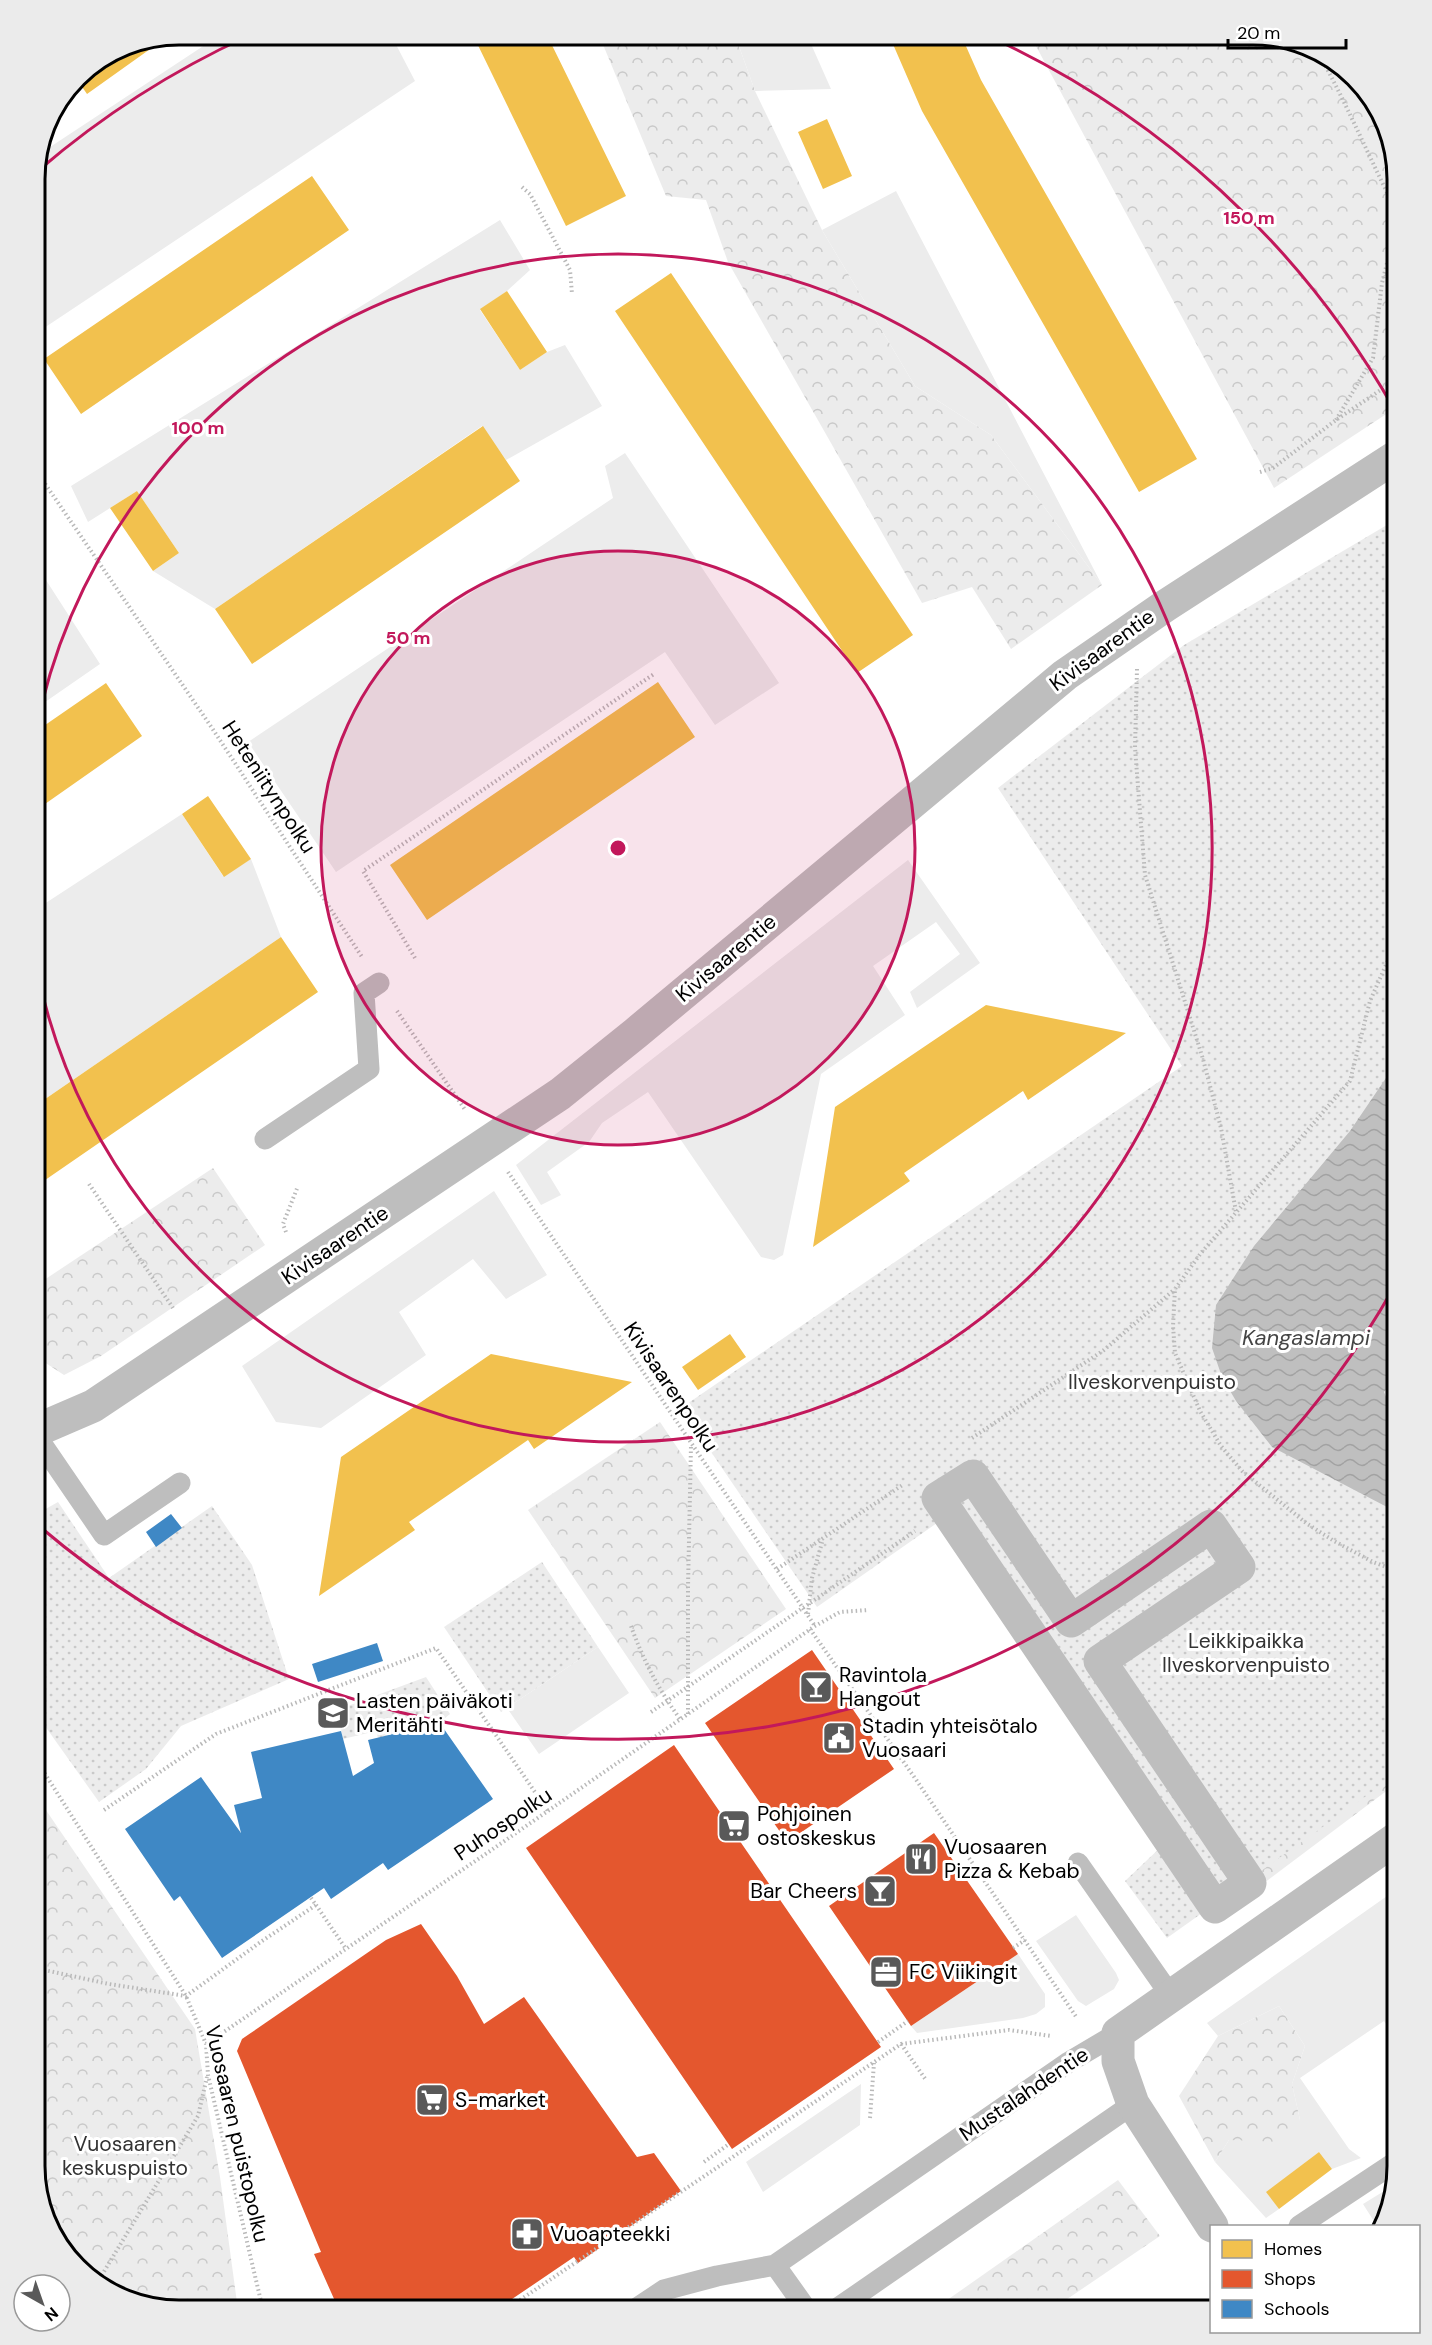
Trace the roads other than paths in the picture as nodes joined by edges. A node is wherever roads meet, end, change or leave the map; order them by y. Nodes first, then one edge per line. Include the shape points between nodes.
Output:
1 (1387, 463) edge
2 (379, 983) road end
3 (265, 1139) dead end
4 (45, 1428) edge
5 (45, 1447) edge
6 (180, 1484) dead end
7 (946, 1510) joint
8 (1387, 1846) edge
9 (1078, 1863) dead end
10 (1171, 1996) junction
11 (1118, 2033) junction
12 (1133, 2104) junction
13 (1387, 2168) edge
14 (1211, 2225) edge
15 (1301, 2225) edge
16 (776, 2265) junction
17 (649, 2300) edge
18 (800, 2300) edge
19 (849, 2300) edge

1 - 4 street, Kivisaarentie via 1065,675 560,1094 93,1406
2 - 3 lane via 364,993 369,1069
5 - 6 lane via 104,1535
7 - 7 street via 1215,1907 1250,1883 1100,1661 1239,1567 1211,1526 1071,1621 973,1476 938,1498
8 - 10 street, Mustalahdentie
9 - 10 lane
10 - 11 street, Mustalahdentie
11 - 12 street via 1118,2061
11 - 16 lane, Mustalahdentie via 1050,2074
12 - 14 street
12 - 19 lane
13 - 15 lane
16 - 17 lane, Mustalahdentie via 664,2290
16 - 18 lane

